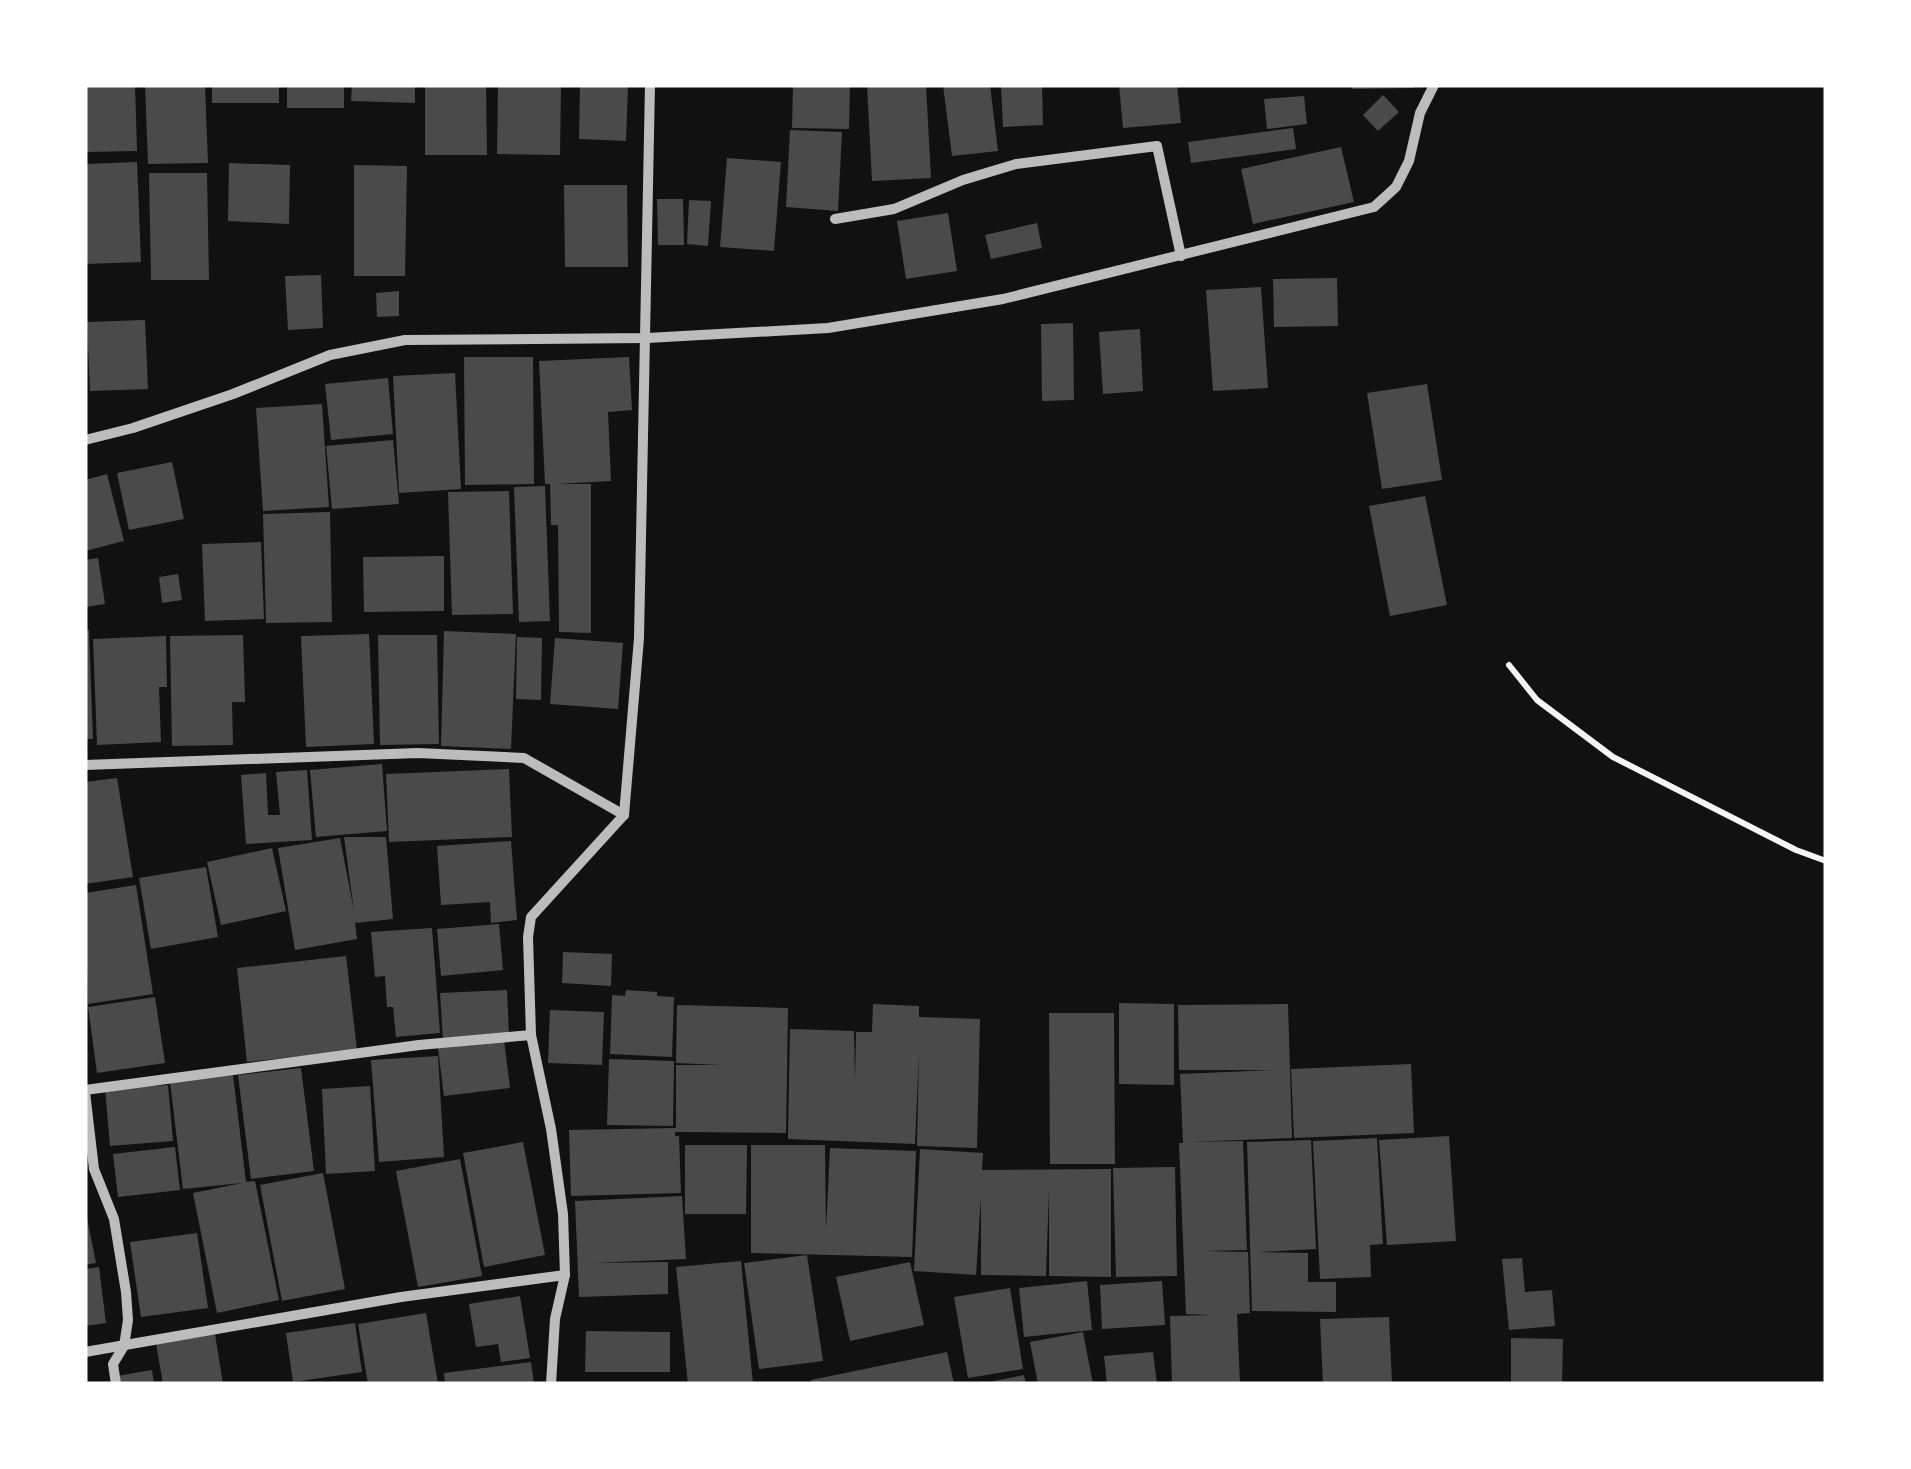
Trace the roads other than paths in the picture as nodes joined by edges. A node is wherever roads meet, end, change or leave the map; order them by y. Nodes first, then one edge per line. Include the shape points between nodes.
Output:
1 (650, 85) edge
2 (1434, 85) edge
3 (835, 218) dead end
4 (1181, 256) junction
5 (647, 338) junction
6 (85, 440) edge
7 (85, 765) edge
8 (624, 815) junction
9 (531, 1036) junction
10 (85, 1091) edge
11 (565, 1275) junction
12 (124, 1346) junction
13 (85, 1352) edge
14 (116, 1384) edge
15 (550, 1384) edge

1 - 5 street
2 - 4 street via 1396,187 1374,207
3 - 4 street via 894,209 1016,164 1157,146
4 - 5 street via 1003,299 828,328
5 - 6 street via 367,346
5 - 8 street via 639,638
7 - 8 street via 418,753 524,758
8 - 9 street via 531,917
9 - 10 street
9 - 11 street via 557,1171
10 - 12 street via 94,1169 114,1218 126,1292
11 - 12 street
11 - 15 street
12 - 13 street
12 - 14 street via 113,1364

